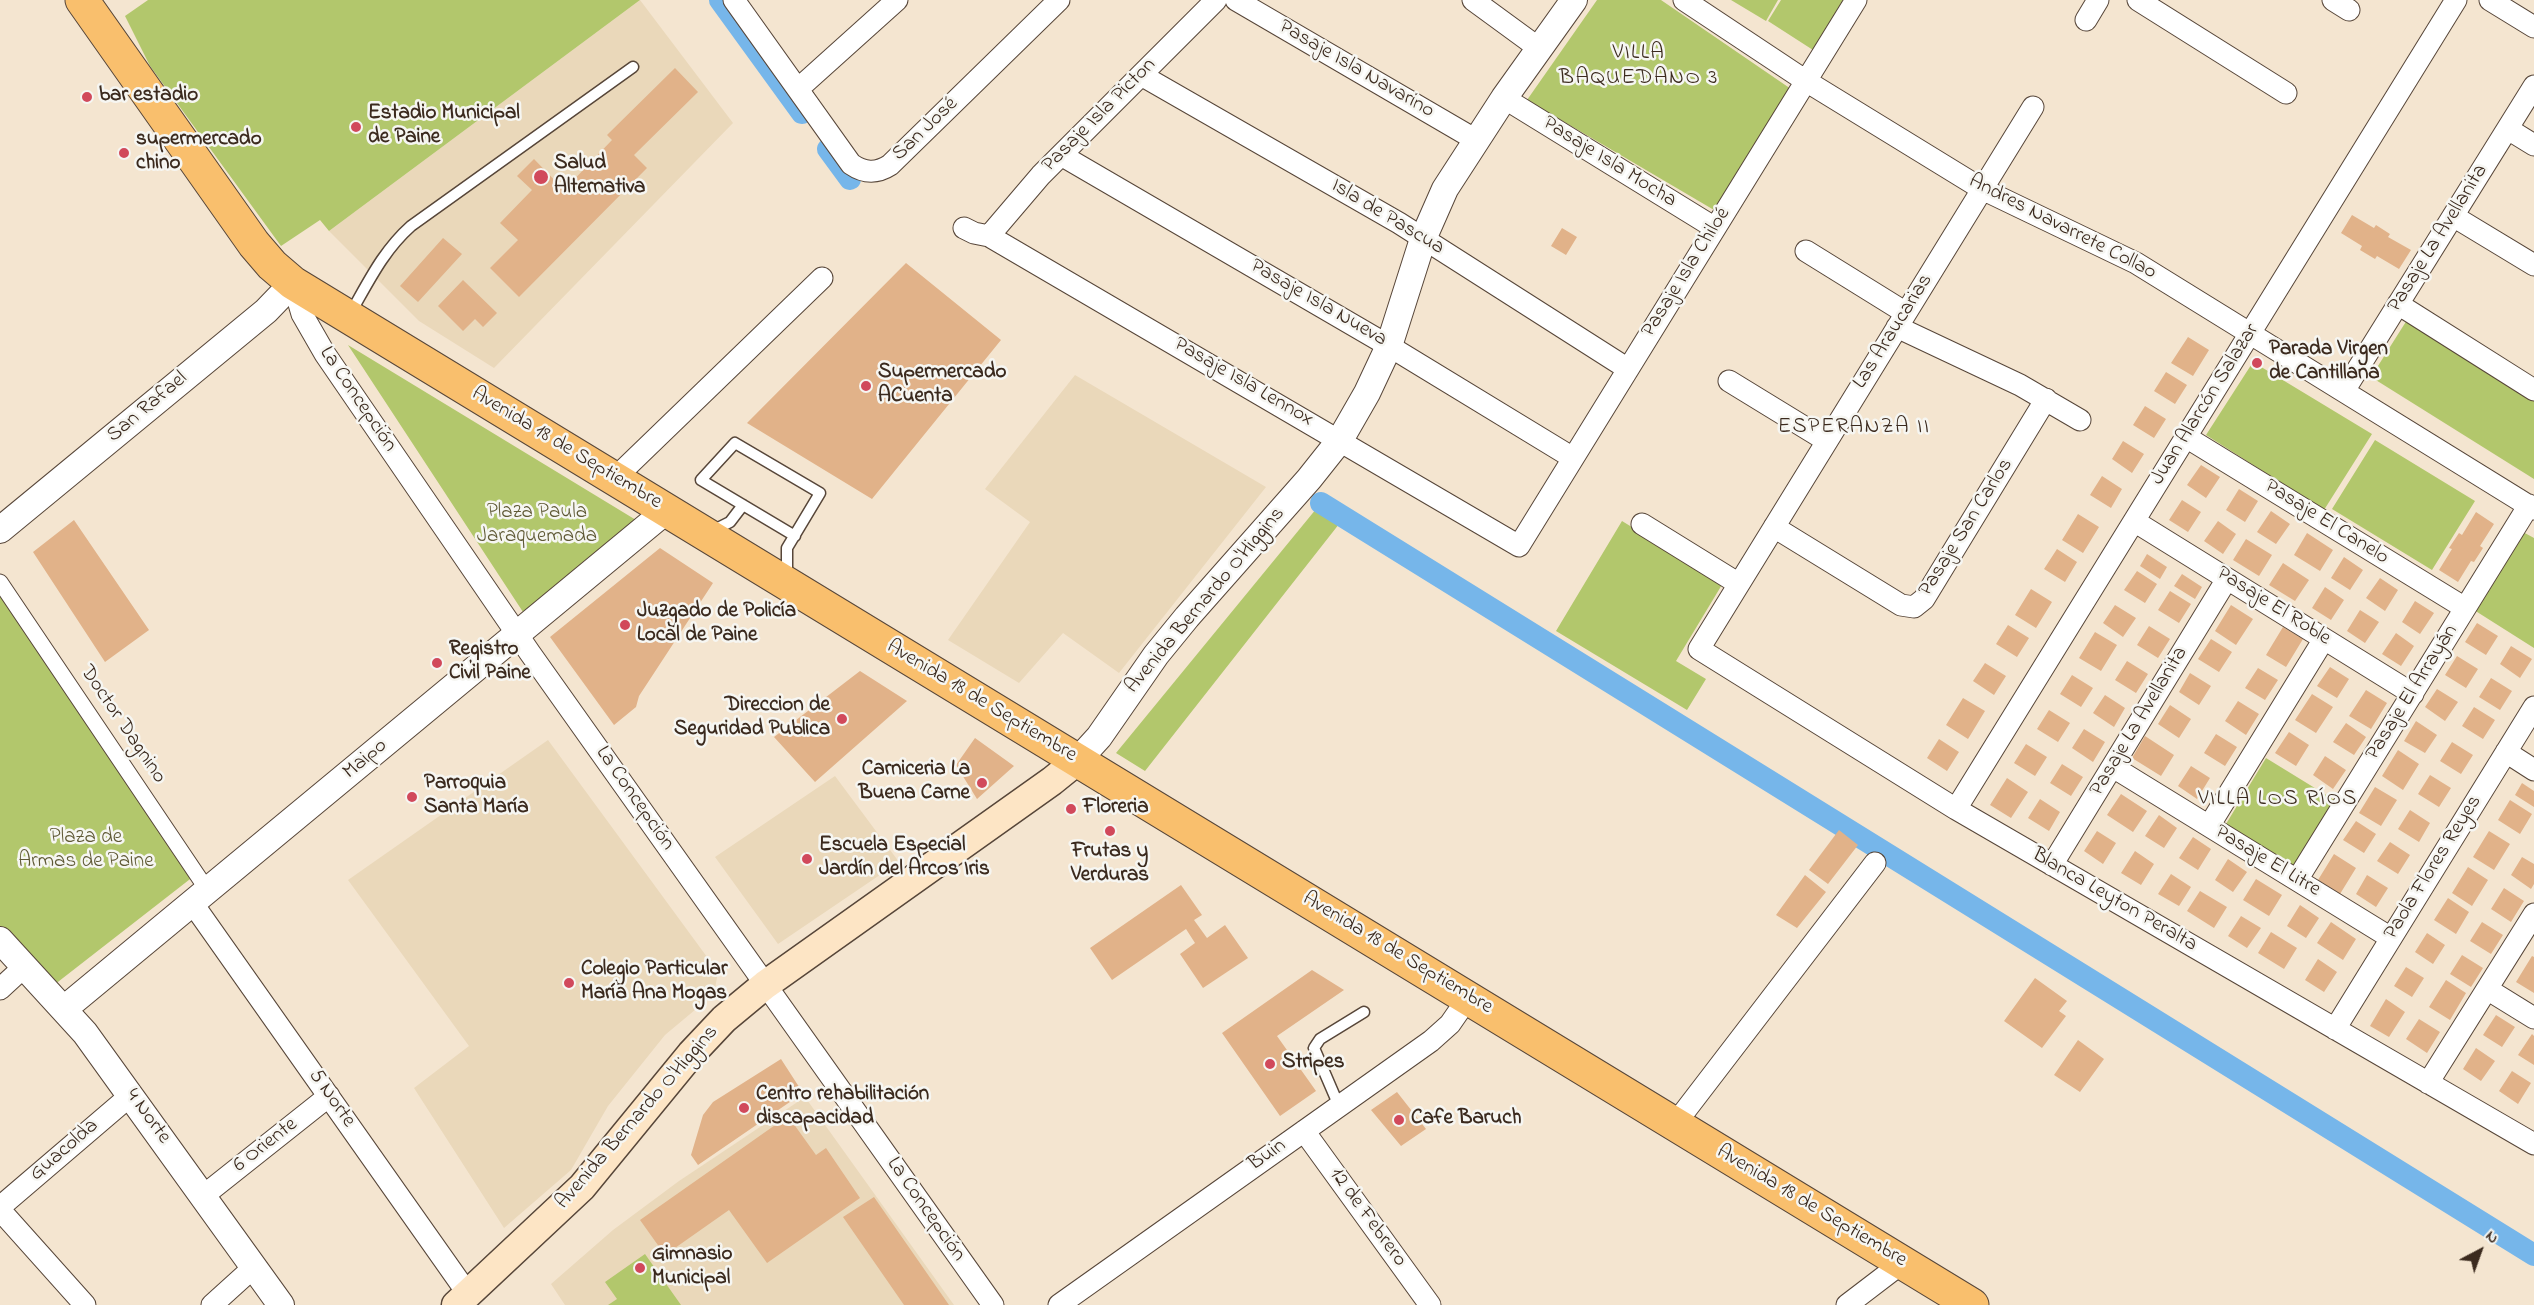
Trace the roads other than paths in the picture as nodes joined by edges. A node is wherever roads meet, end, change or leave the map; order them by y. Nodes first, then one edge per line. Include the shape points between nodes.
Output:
1 (82, 0) edge
2 (897, 0) edge
3 (1059, 0) edge
4 (1216, 0) edge
5 (1236, 0) edge
6 (1473, 0) edge
7 (1574, 0) edge
8 (1684, 0) edge
9 (1856, 0) edge
10 (2098, 0) edge
11 (2138, 0) edge
12 (2456, 0) edge
13 (2490, 0) edge
14 (738, 2) edge
15 (2086, 20) dead end
16 (2534, 27) edge
17 (1540, 49) junction
18 (633, 67) dead end
19 (1141, 75) junction
20 (1806, 81) junction
21 (2534, 86) edge
22 (798, 89) junction
23 (2286, 93) dead end
24 (1504, 98) junction
25 (2033, 107) dead end
26 (2508, 129) junction
27 (1476, 140) junction
28 (2534, 145) edge
29 (1061, 155) junction
30 (1982, 189) junction
31 (2453, 216) junction
32 (964, 228) dead end
33 (1715, 228) junction
34 (989, 236) junction
35 (1423, 239) junction
36 (1806, 251) dead end
37 (2534, 265) edge
38 (822, 278) dead end
39 (293, 283) junction
40 (2398, 304) junction
41 (348, 316) junction
42 (1901, 320) junction
43 (2250, 333) junction
44 (1389, 346) junction
45 (1628, 369) junction
46 (1729, 381) dead end
47 (2534, 390) edge
48 (2344, 391) junction
49 (2046, 399) junction
50 (2080, 420) dead end
51 (2186, 437) junction
52 (1340, 440) junction
53 (1827, 441) junction
54 (1573, 458) junction
55 (615, 478) junction
56 (743, 505) junction
57 (2531, 507) edge
58 (667, 510) junction
59 (2134, 521) junction
60 (1642, 524) dead end
61 (1774, 527) junction
62 (0, 530) edge
63 (705, 533) junction
64 (795, 536) junction
65 (1519, 546) joint
66 (2227, 579) junction
67 (0, 582) edge
68 (789, 584) junction
69 (1739, 584) junction
70 (2465, 608) junction
71 (517, 634) junction
72 (2324, 639) junction
73 (1699, 649) joint
74 (2413, 694) junction
75 (2534, 707) edge
76 (2506, 752) junction
77 (1078, 760) junction
78 (2113, 767) junction
79 (2534, 770) edge
80 (1956, 809) junction
81 (2209, 826) junction
82 (1875, 863) dead end
83 (2052, 865) junction
84 (2297, 880) junction
85 (201, 898) junction
86 (2534, 914) edge
87 (2391, 938) junction
88 (0, 940) edge
89 (25, 966) junction
90 (765, 985) junction
91 (0, 989) edge
92 (2487, 989) junction
93 (1468, 998) junction
94 (64, 1009) junction
95 (1364, 1012) dead end
96 (2534, 1018) edge
97 (2335, 1029) junction
98 (2428, 1083) junction
99 (130, 1095) junction
100 (329, 1096) junction
101 (1339, 1106) junction
102 (1675, 1124) junction
103 (1304, 1131) junction
104 (2534, 1144) edge
105 (203, 1196) junction
106 (0, 1209) edge
107 (1902, 1263) junction
108 (254, 1267) junction
109 (462, 1299) edge
110 (85, 1305) edge
111 (212, 1305) edge
112 (281, 1305) edge
113 (993, 1305) edge
114 (1059, 1305) edge
115 (1430, 1305) edge
116 (1847, 1305) edge
117 (1972, 1305) edge

1 - 39 main road, Avenida 18 de Septiembre via 254,244
2 - 22 street
3 - 22 street, San José via 883,169 867,171 851,164
4 - 19 street, Pasaje Isla Picton
5 - 27 street, Pasaje Isla Navarino
6 - 17 street
7 - 17 street, Avenida Bernardo O'Higgins
8 - 20 street, Andres Navarrete Collao
9 - 20 street, Pasaje Isla Chiloé
10 - 15 street
11 - 23 street
12 - 43 street, Juan Alarcón Salazar
13 - 16 street
14 - 22 street, San José
17 - 24 street, Avenida Bernardo O'Higgins
18 - 41 lane via 399,237
19 - 29 street, Pasaje Isla Picton
19 - 35 street, Isla de Pascua
20 - 30 street, Andres Navarrete Collao
20 - 33 street, Pasaje Isla Chiloé
21 - 26 street, Pasaje La Avellanita
24 - 27 street, Avenida Bernardo O'Higgins
24 - 33 street, Pasaje Isla Mocha
25 - 30 street, Las Araucarias
26 - 28 street
26 - 31 street, Pasaje La Avellanita
27 - 35 street, Avenida Bernardo O'Higgins via 1445,189
29 - 34 street, Pasaje Isla Picton
29 - 44 street, Pasaje Isla Nueva
30 - 42 street, Las Araucarias
30 - 43 street, Andres Navarrete Collao via 2115,251
31 - 37 street
31 - 40 street, Pasaje La Avellanita
32 - 34 street, Pasaje Isla Lennox
33 - 45 street, Pasaje Isla Chiloé
34 - 52 street, Pasaje Isla Lennox
35 - 44 street, Avenida Bernardo O'Higgins
35 - 45 street, Isla de Pascua
36 - 42 street
38 - 55 street
39 - 41 main road, Avenida 18 de Septiembre
39 - 62 street, San Rafael via 266,311
39 - 71 street, La Concepción via 312,334
40 - 47 street
40 - 48 street, Pasaje La Avellanita
41 - 55 main road, Avenida 18 de Septiembre
42 - 49 street
42 - 53 street, Las Araucarias
43 - 48 street, Andres Navarrete Collao
43 - 51 street, Juan Alarcón Salazar
44 - 52 street, Avenida Bernardo O'Higgins
44 - 54 street, Pasaje Isla Nueva
45 - 54 street, Pasaje Isla Chiloé
46 - 53 street
48 - 57 street, Andres Navarrete Collao
49 - 50 street
49 - 61 street, Pasaje San Carlos via 1924,599 1914,607 1901,605
51 - 59 street, Juan Alarcón Salazar
51 - 70 street, Pasaje El Canelo
52 - 65 street, Pasaje Isla Lennox
52 - 77 street, Avenida Bernardo O'Higgins via 1181,625
53 - 61 street, Las Araucarias
54 - 65 street, Pasaje Isla Chiloé
55 - 58 main road, Avenida 18 de Septiembre
56 - 63 lane via 730,522
56 - 64 lane
56 - 64 lane via 701,480 735,442 820,493
57 - 70 street, Pasaje El Arrayán
58 - 63 main road, Avenida 18 de Septiembre
58 - 71 street, Maipo
59 - 66 street, Pasaje El Roble
59 - 80 street, Juan Alarcón Salazar
60 - 69 street
61 - 69 street, Las Araucarias
63 - 68 main road, Avenida 18 de Septiembre
64 - 68 lane via 787,548
66 - 72 street, Pasaje El Roble
66 - 78 street, Pasaje La Avellanita
67 - 85 street, Doctor Dagnino
68 - 77 main road, Avenida 18 de Septiembre
69 - 73 street, Las Araucarias
70 - 74 street, Pasaje El Arrayán
71 - 85 street, Maipo
71 - 90 street, La Concepción
72 - 74 street, Pasaje El Roble
72 - 81 street
73 - 80 street, Blanca Leyton Peralta
74 - 84 street, Pasaje El Arrayán
75 - 76 street, Paola Flores Reyes
76 - 79 street
76 - 87 street, Paola Flores Reyes
77 - 90 main road, Avenida Bernardo O'Higgins
77 - 93 main road, Avenida 18 de Septiembre
78 - 81 street, Pasaje El Litre
78 - 83 street, Pasaje La Avellanita
80 - 83 street, Blanca Leyton Peralta
81 - 84 street, Pasaje El Litre
82 - 102 street
83 - 97 street, Blanca Leyton Peralta
84 - 87 street, Pasaje El Litre
85 - 94 street, Maipo
85 - 100 street, 5 Norte
86 - 92 street
87 - 97 street, Paola Flores Reyes
88 - 89 street, 4 Norte
89 - 91 street
89 - 94 street, 4 Norte
90 - 109 main road, Avenida Bernardo O'Higgins via 705,1038 582,1187
90 - 113 street, La Concepción
92 - 96 street
92 - 98 street
93 - 101 street, Buin via 1442,1032
93 - 102 main road, Avenida 18 de Septiembre
94 - 99 street, 4 Norte
95 - 101 lane via 1320,1039 1314,1048
97 - 98 street, Blanca Leyton Peralta
98 - 104 street, Blanca Leyton Peralta
99 - 105 street, 4 Norte
99 - 106 street, Guacolda
100 - 105 street, 6 Oriente
100 - 109 street, 5 Norte
101 - 103 street, Buin
102 - 107 main road, Avenida 18 de Septiembre
103 - 114 street, Buin
103 - 115 street, 12 de Febrero
105 - 108 street, 4 Norte
106 - 110 street
107 - 116 street
107 - 117 main road, Avenida 18 de Septiembre
108 - 111 street
108 - 112 street, 4 Norte

